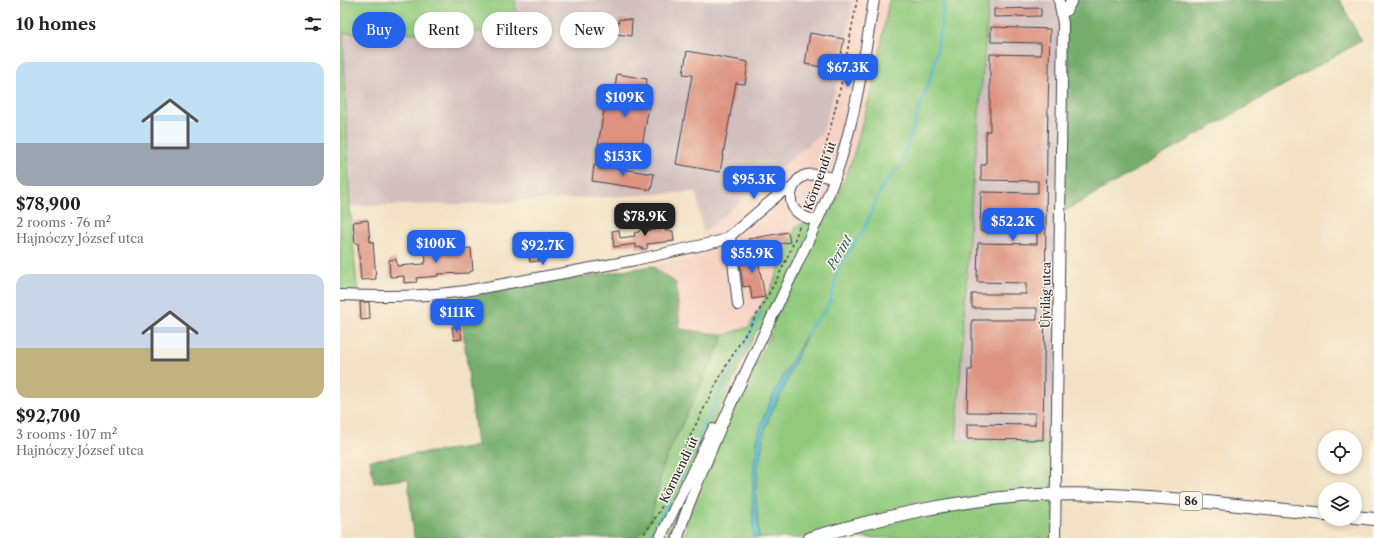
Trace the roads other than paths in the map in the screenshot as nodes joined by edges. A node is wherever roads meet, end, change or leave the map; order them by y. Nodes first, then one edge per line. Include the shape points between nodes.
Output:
1 (874, 0) edge
2 (1059, 0) edge
3 (1072, 0) edge
4 (1066, 11) dead end
5 (834, 179) junction
6 (792, 189) junction
7 (816, 221) junction
8 (730, 236) junction
9 (340, 295) edge
10 (738, 305) dead end
11 (756, 350) junction
12 (1056, 495) junction
13 (1318, 513) edge
14 (1362, 518) edge
15 (1374, 519) edge
16 (660, 538) edge
17 (678, 538) edge
18 (810, 538) edge
19 (1055, 538) edge

1 - 5 street, Körmendi út via 857,99
2 - 12 street, Újvilág utca via 1063,24
3 - 4 street
5 - 6 street via 818,174 806,175 796,181
5 - 7 street, Körmendi út
6 - 7 street via 793,207 797,213
6 - 8 street via 778,194
7 - 11 street, Körmendi út
8 - 9 street via 720,241 636,260 439,295
8 - 10 street
11 - 16 street, Körmendi út
11 - 17 street, Körmendi út via 716,436
12 - 13 main road, 86 via 1138,496
12 - 18 main road, 86 via 944,505 884,517
12 - 19 street, Újvilág utca
14 - 15 main road

